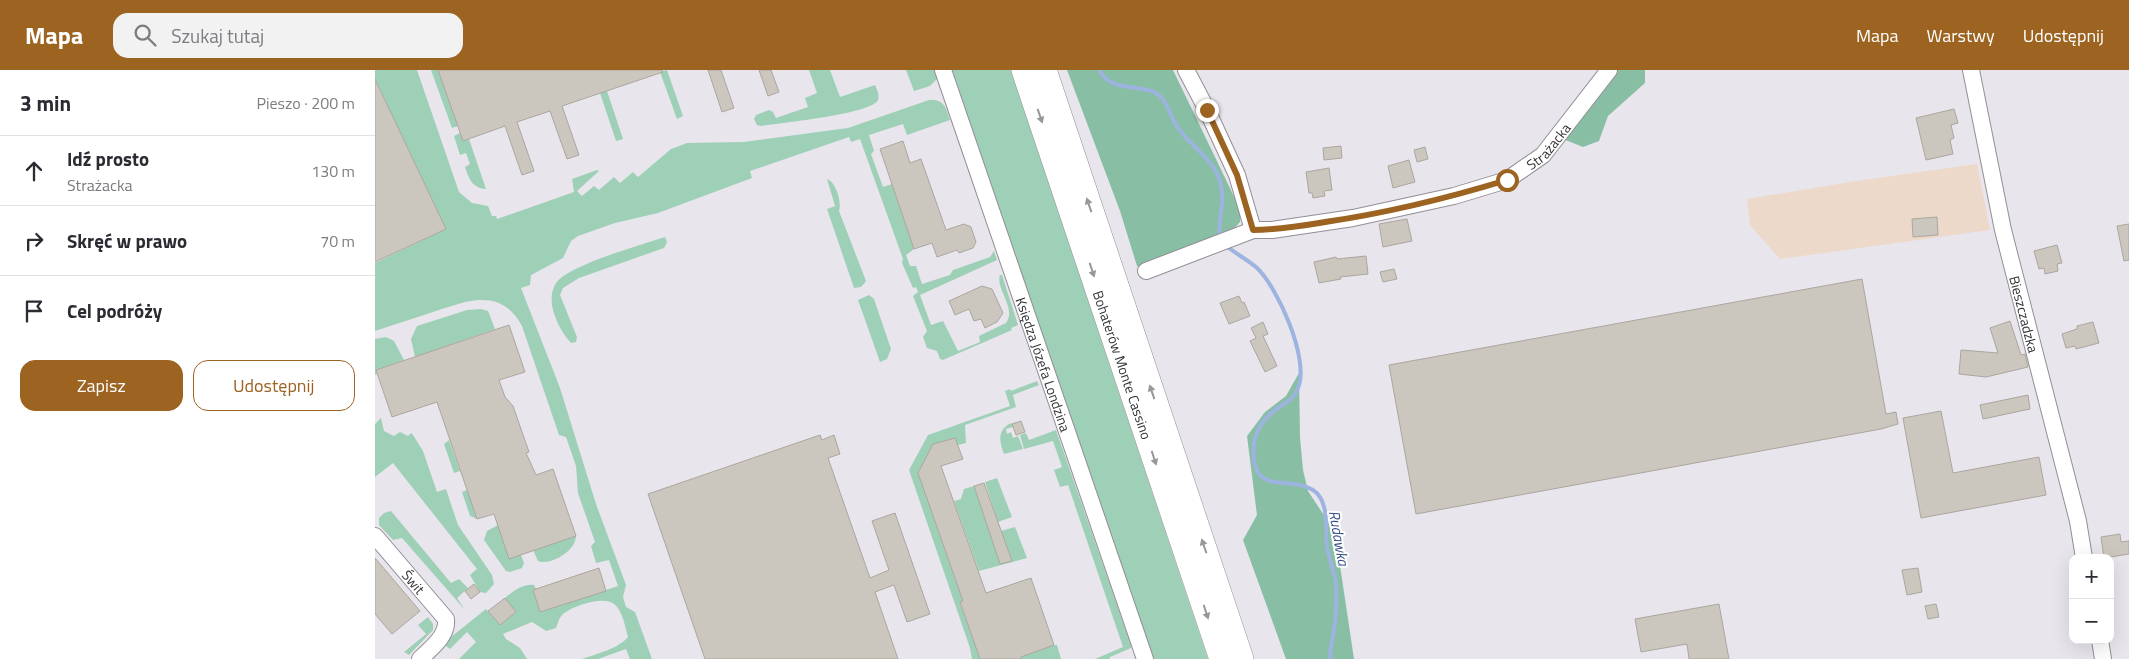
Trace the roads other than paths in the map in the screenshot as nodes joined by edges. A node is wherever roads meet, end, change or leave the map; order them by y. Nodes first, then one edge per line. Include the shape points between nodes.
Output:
1 (943, 70) edge
2 (1025, 70) edge
3 (1044, 70) edge
4 (1186, 70) edge
5 (1609, 70) edge
6 (1971, 70) edge
7 (1253, 230) junction
8 (1146, 271) dead end
9 (375, 536) edge
10 (2083, 554) edge
11 (2101, 644) edge
12 (420, 659) edge
13 (1145, 659) edge
14 (1221, 659) edge
15 (1241, 659) edge
16 (2103, 659) edge

1 - 13 street, Księdza Józefa Londzina
2 -> 14 highway, Bohaterów Monte Cassino
15 -> 3 highway, Bohaterów Monte Cassino
4 - 7 street via 1237,175
5 - 7 street, Strażacka via 1543,155 1507,180 1454,196 1353,218
6 - 10 street, Bieszczadzka via 2003,230 2078,521
7 - 8 street, Strażacka
9 - 12 street, Świt via 443,613 445,629
11 - 16 street

